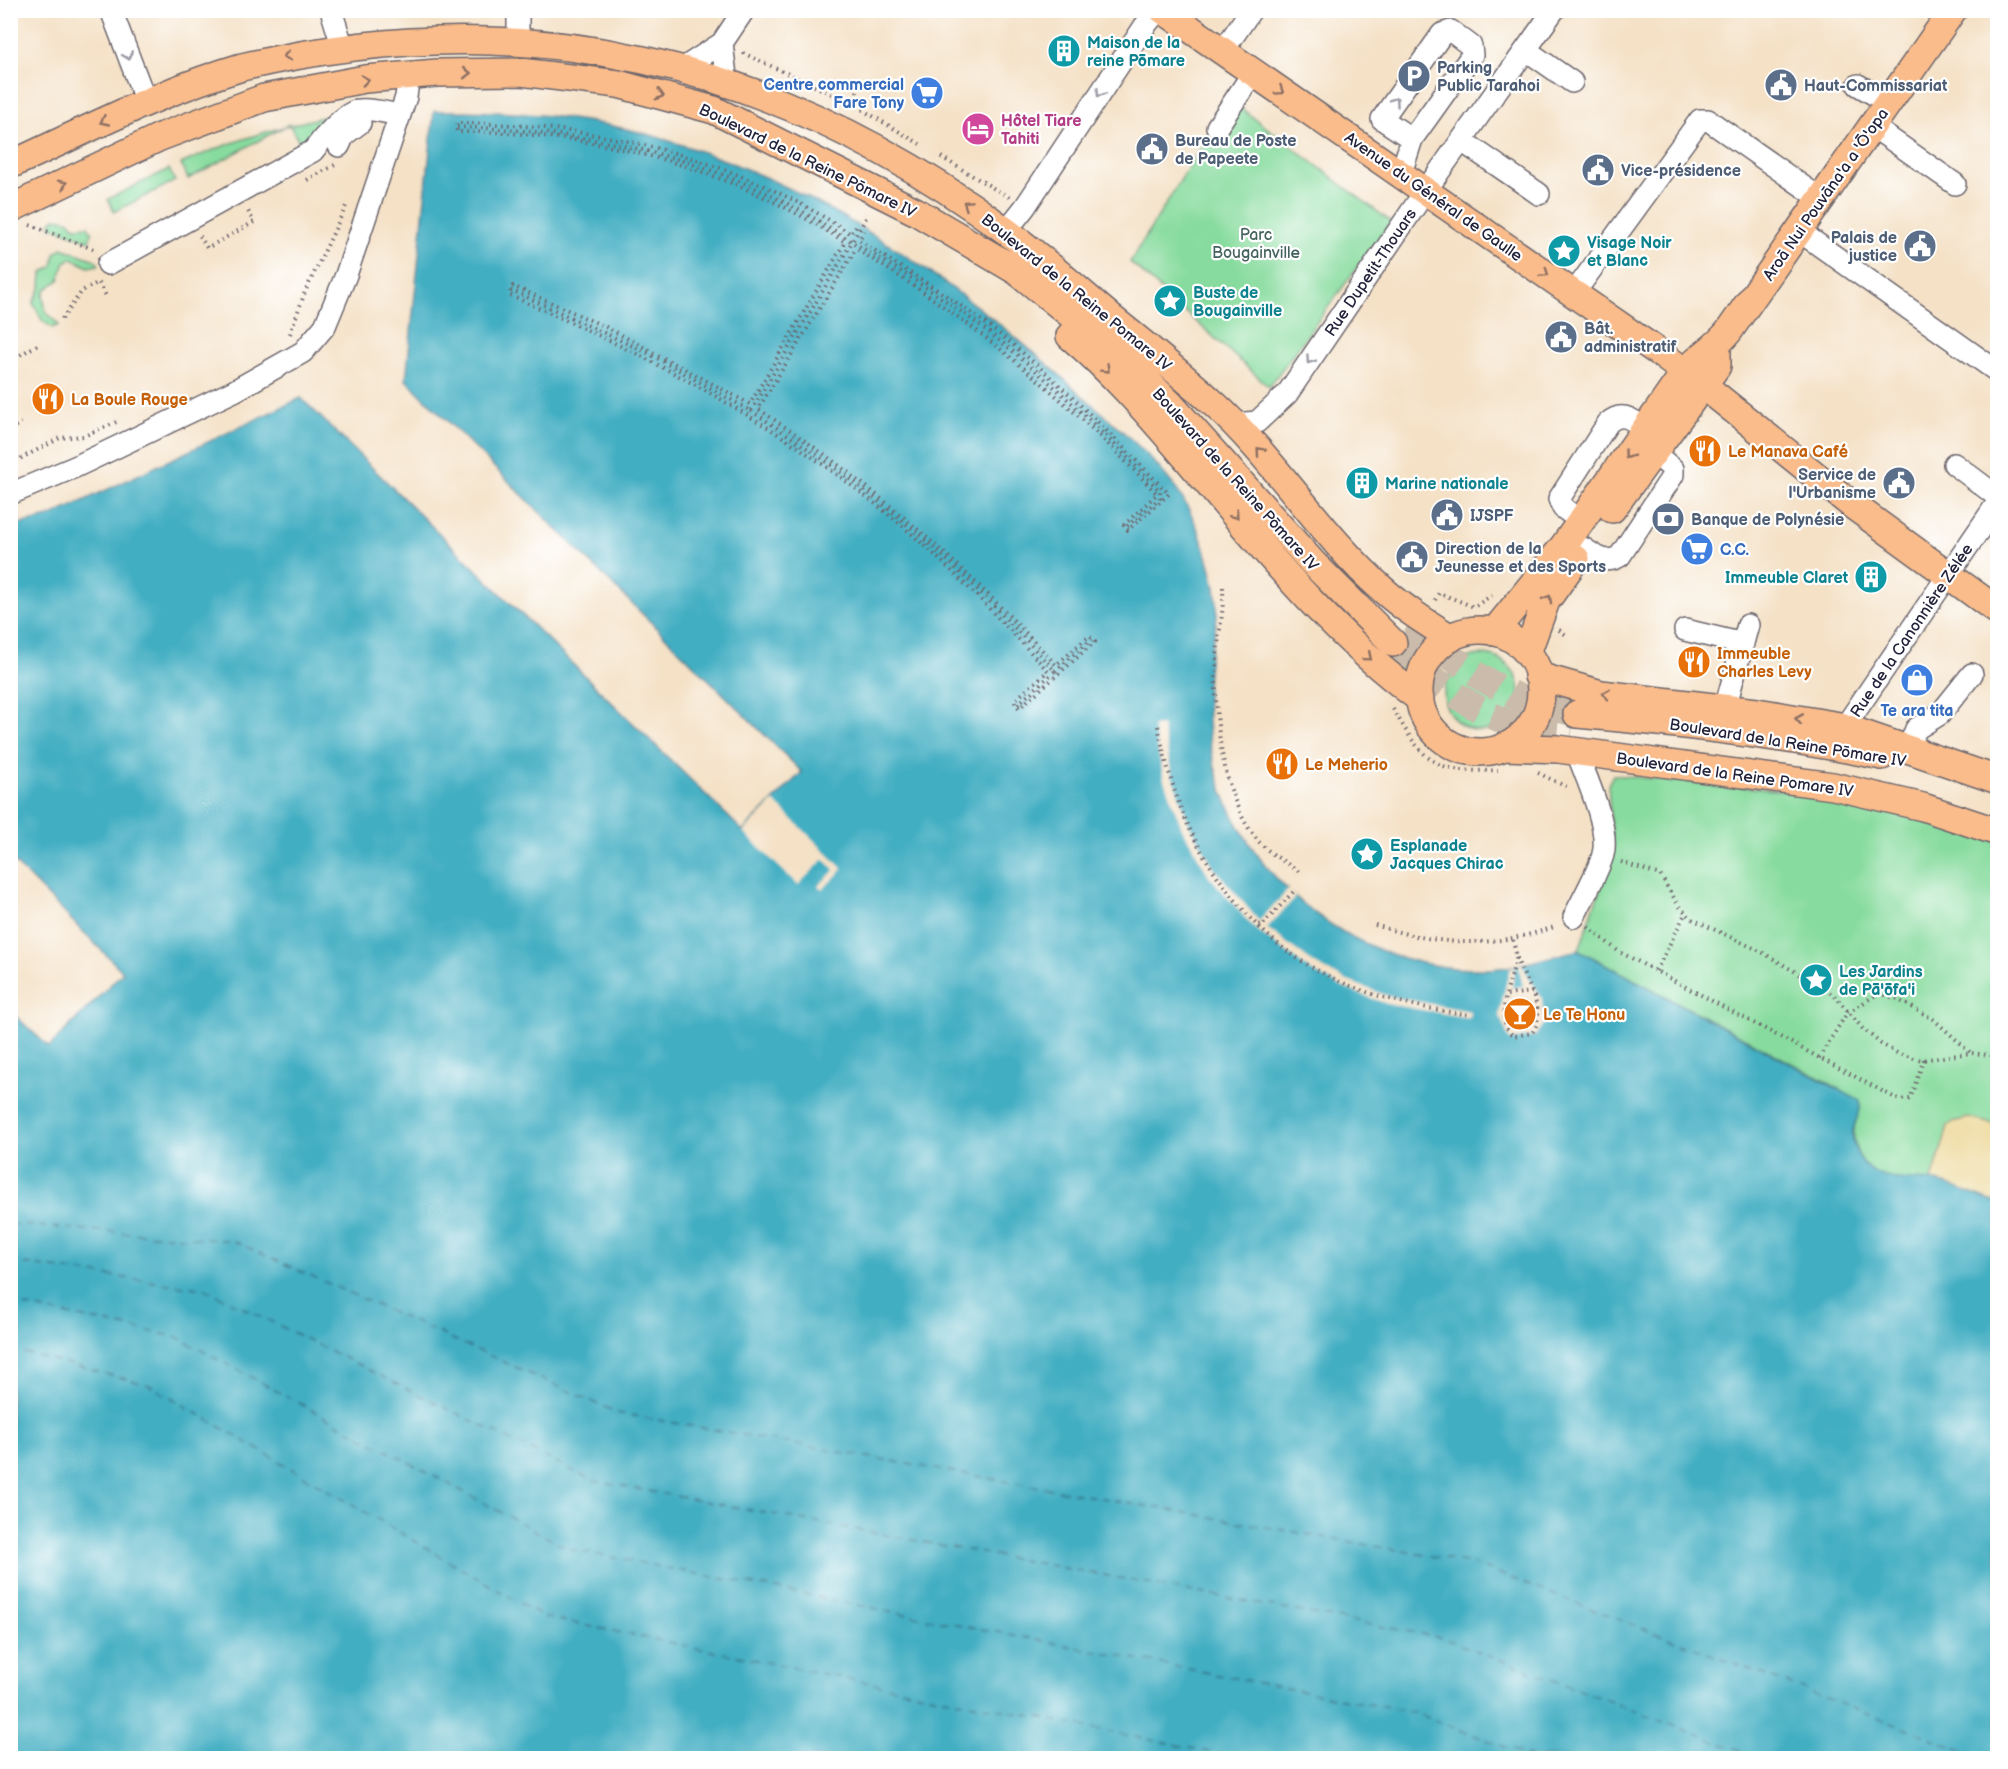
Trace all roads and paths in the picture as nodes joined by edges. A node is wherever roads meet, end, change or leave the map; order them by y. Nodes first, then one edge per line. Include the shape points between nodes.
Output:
1 (111, 10) edge
2 (331, 10) edge
3 (744, 10) edge
4 (1158, 10) edge
5 (1162, 10) edge
6 (1251, 10) edge
7 (1554, 10) edge
8 (1953, 10) edge
9 (518, 22) edge
10 (722, 43) junction
11 (342, 45) junction
12 (1526, 50) junction
13 (1223, 51) junction
14 (688, 65) junction
15 (1253, 73) junction
16 (409, 74) junction
17 (726, 76) junction
18 (1572, 82) dead end
19 (1858, 85) dead end
20 (859, 88) dead end
21 (146, 102) junction
22 (1888, 102) junction
23 (851, 103) dead end
24 (379, 112) junction
25 (400, 115) junction
26 (1872, 126) junction
27 (457, 127) junction
28 (1216, 127) dead end
29 (1412, 139) junction
30 (1462, 141) junction
31 (339, 146) dead end
32 (10, 165) edge
33 (1401, 173) junction
34 (1955, 184) dead end
35 (1426, 190) junction
36 (1539, 194) dead end
37 (349, 198) dead end
38 (1821, 199) junction
39 (248, 211) dead end
40 (915, 211) junction
41 (18, 216) edge
42 (866, 218) dead end
43 (856, 226) dead end
44 (864, 231) dead end
45 (1006, 231) junction
46 (1799, 231) junction
47 (200, 236) dead end
48 (852, 242) junction
49 (104, 273) junction
50 (511, 291) junction
51 (1574, 293) junction
52 (106, 296) dead end
53 (1096, 305) junction
54 (62, 319) dead end
55 (287, 342) dead end
56 (37, 345) dead end
57 (10, 360) edge
58 (1998, 372) edge
59 (1694, 378) junction
60 (751, 411) junction
61 (120, 420) dead end
62 (21, 423) dead end
63 (1234, 424) junction
64 (10, 429) edge
65 (1650, 441) junction
66 (10, 464) edge
67 (1954, 464) dead end
68 (10, 494) edge
69 (1998, 497) edge
70 (1998, 502) edge
71 (1126, 527) junction
72 (1947, 575) junction
73 (1223, 587) dead end
74 (1998, 611) edge
75 (1685, 630) dead end
76 (1494, 632) junction
77 (1450, 638) junction
78 (1092, 639) junction
79 (1532, 665) junction
80 (1055, 671) junction
81 (1972, 674) dead end
82 (1420, 699) junction
83 (1017, 705) junction
84 (1725, 708) junction
85 (1158, 726) dead end
86 (1844, 728) junction
87 (1575, 733) junction
88 (1503, 747) junction
89 (1908, 750) junction
90 (1996, 779) edge
91 (1998, 820) edge
92 (1998, 832) edge
93 (1302, 874) dead end
94 (1293, 892) dead end
95 (1685, 914) dead end
96 (1574, 917) junction
97 (1264, 924) junction
98 (1375, 925) dead end
99 (1513, 940) junction
100 (1656, 971) junction
101 (1532, 992) junction
102 (1508, 995) junction
103 (1470, 1015) dead end
104 (1971, 1053) dead end
105 (1819, 1058) junction
106 (1924, 1059) dead end

1 -> 21 street
2 - 11 street
3 - 10 street
4 -> 45 street
5 - 13 main road, Avenue du Général de Gaulle
6 - 13 street
7 - 12 street, Rue Dupetit-Thouars
8 - 22 main road, Aroā Nui Pouvāna'a a 'Ō'opa
9 - 11 main road, Boulevard de la Reine Pomare IV via 476,31
9 - 14 main road, Boulevard de la Reine Pomare IV
10 - 14 street
10 - 17 street
11 -> 21 main road, Boulevard de la Reine Pomare IV via 242,67
12 - 18 street
12 - 30 street, Rue Dupetit-Thouars
13 - 15 main road, Avenue du Général de Gaulle
14 - 17 main road, Boulevard de la Reine Pomare IV
15 - 28 street
15 -> 33 main road, Avenue du Général de Gaulle
16 - 25 street
16 -> 40 main road, Boulevard de la Reine Pōmare IV via 521,72 618,84 714,110
41 -> 16 main road, Boulevard de la Reine Pōmare IV via 160,137 264,98
45 -> 17 main road, Boulevard de la Reine Pomare IV via 915,170 836,124
19 - 22 street
20 - 23 path
21 -> 32 main road, Boulevard de la Reine Pomare IV
22 - 26 main road, Aroā Nui Pouvāna'a a 'Ō'opa
24 - 25 street
24 - 31 street via 348,131
24 - 49 street via 352,113 321,139 313,151
25 - 68 street via 346,275 325,326 303,352 234,391
26 - 34 street
26 - 38 main road, Aroā Nui Pouvāna'a a 'Ō'opa
27 - 43 path via 456,123 550,127 636,142 757,183 851,234
27 - 48 path via 570,135 672,157 756,187
27 - 50 path via 457,132 591,143 671,161 753,192 845,242 750,404 606,327 513,286
29 -> 29 street via 1382,119 1442,34 1451,31 1471,46 1472,55
29 - 33 street
30 - 35 street, Rue Dupetit-Thouars
30 - 36 street
33 - 35 main road, Avenue du Général de Gaulle
35 -> 51 main road, Avenue du Général de Gaulle
35 -> 63 street, Rue Dupetit-Thouars via 1287,394 1257,422
37 - 55 path via 305,292
38 - 46 main road, Aroā Nui Pouvāna'a a 'Ō'opa
38 - 51 street via 1708,120 1700,120
39 - 47 path via 254,222 207,248
40 - 53 main road, Boulevard de la Reine Pōmare IV via 1017,271 1117,352 1219,455 1312,562 1400,635 1173,383
40 -> 82 main road via 1082,346 1158,425 1326,619
41 - 49 path via 102,252
42 - 48 path
44 - 71 path via 859,240 947,295 1031,360 1096,418 1170,494 1128,530
45 - 53 main road, Boulevard de la Reine Pomare IV
46 - 58 street
46 - 59 main road, Aroā Nui Pouvāna'a a 'Ō'opa via 1717,347 1718,366
48 - 60 path
48 - 71 path via 944,299 1028,364 1160,490 1160,498
49 - 52 path
49 - 54 path via 82,291
50 - 60 path via 648,353
50 - 83 path via 509,295 602,336 749,415 811,456 898,523 970,589 1048,671 1014,701
51 - 59 main road, Avenue du Général de Gaulle
53 - 63 main road, Boulevard de la Reine Pomare IV
56 - 57 path
59 - 65 main road, Aroā Nui Pouvāna'a a 'Ō'opa
59 - 72 main road, Avenue du Général de Gaulle
60 - 80 path via 814,452 901,519 973,585
61 - 66 path via 84,436 60,438
62 - 64 path
77 -> 63 main road, Boulevard de la Reine Pomare IV via 1405,608 1368,576
65 - 76 main road, Aroā Nui Pouvāna'a a 'Ō'opa
79 -> 65 main road, Aroā Nui Pouvāna'a a 'Ō'opa via 1546,601
67 - 69 street
70 - 72 street, Rue de la Canonnière Zélée
71 - 78 path via 1156,494 1126,462 1054,393 983,333 856,249 758,409 817,448 904,515 977,582 1056,665 1089,636
72 - 74 main road, Avenue du Général de Gaulle
72 - 86 street, Rue de la Canonnière Zélée
73 - 93 path via 1216,706 1225,766 1238,804 1260,844
75 - 84 street via 1746,634
76 - 77 main road via 1467,632
76 - 79 main road via 1516,642
77 - 82 main road via 1436,648 1426,664 1420,681
78 - 80 path
78 - 83 path via 1095,642 1019,708
84 -> 79 main road via 1601,693
79 - 88 main road via 1540,695 1536,714 1519,737
80 - 83 path
81 - 89 street via 1940,714 1916,729
82 - 88 main road via 1427,722 1450,744 1480,752
86 -> 84 main road
85 - 97 path via 1168,777 1186,826 1213,873 1236,902 1257,925
86 - 89 main road
87 - 88 main road, Boulevard de la Reine Pomare IV via 1542,747
87 - 90 main road, Boulevard de la Reine Pōmare IV via 1658,721 1833,746
87 - 91 main road, Boulevard de la Reine Pōmare IV via 1851,773 1968,806
87 - 92 main road, Boulevard de la Reine Pomare IV via 1913,804
87 - 96 street via 1605,843 1603,857
89 - 90 main road
94 - 97 path
95 - 100 path
96 - 99 path
96 - 100 path via 1607,945
97 - 103 path via 1260,928 1265,933 1312,967 1345,984 1387,1000
98 - 99 path via 1451,942 1483,944
99 - 101 path
99 - 102 path via 1516,959
100 - 105 path
101 - 102 path
101 - 102 path via 1537,1026 1532,1033 1514,1036 1503,1017
104 - 105 path via 1933,1019 1882,994 1847,1013
105 - 106 path via 1905,1101 1913,1094

